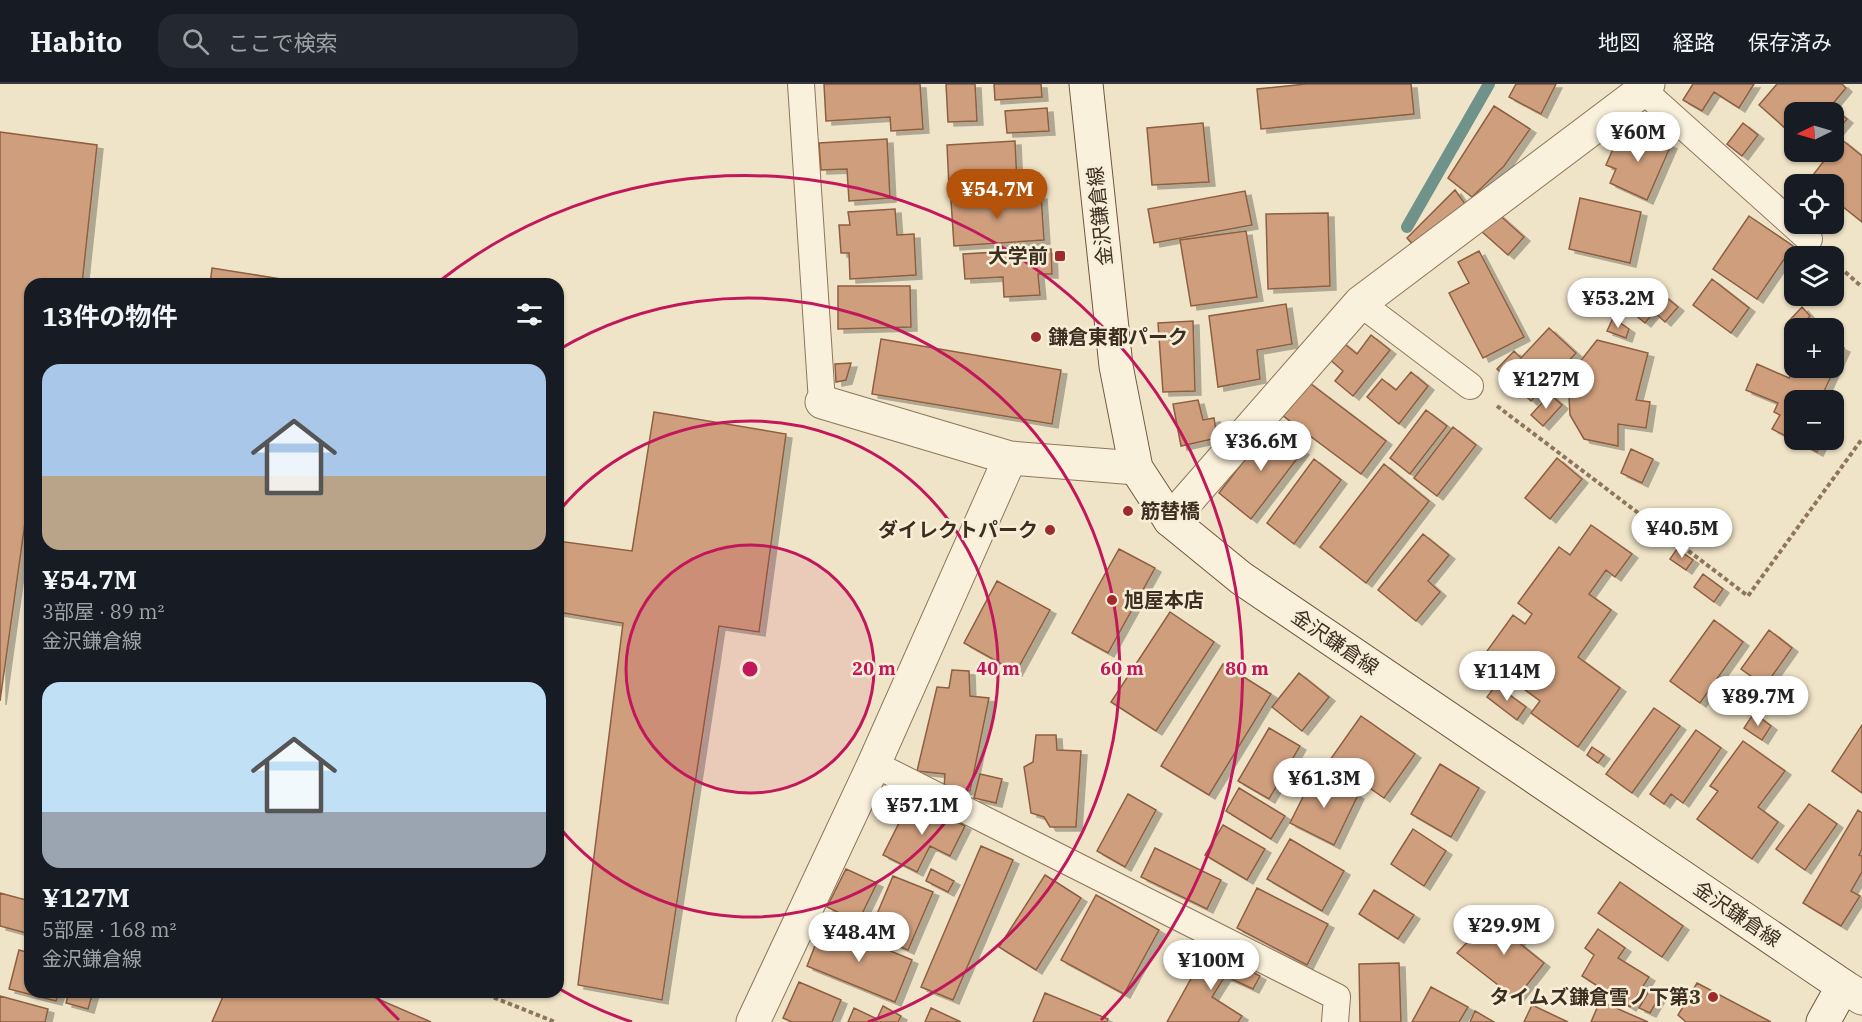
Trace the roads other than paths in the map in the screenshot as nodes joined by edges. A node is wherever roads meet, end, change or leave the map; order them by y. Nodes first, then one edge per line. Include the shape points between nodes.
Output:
1 (801, 84) edge
2 (1086, 84) edge
3 (1645, 87) edge
4 (1809, 239) dead end
5 (1360, 303) junction
6 (1470, 386) road end
7 (822, 402) joint
8 (1010, 458) junction
9 (1136, 468) junction
10 (1170, 520) junction
11 (874, 764) junction
12 (1853, 992) edge
13 (753, 1022) edge
14 (1335, 1022) edge
15 (1823, 1022) edge

1 - 7 lane
2 - 9 street, 金沢鎌倉線 via 1116,366
3 - 4 lane
3 - 5 street
5 - 6 lane
5 - 10 street
7 - 8 street
8 - 9 street
8 - 11 street
9 - 10 street, 金沢鎌倉線
10 - 12 street, 金沢鎌倉線 via 1241,578
11 - 13 street
11 - 14 lane via 1337,997
12 - 15 street, 金沢鎌倉線

